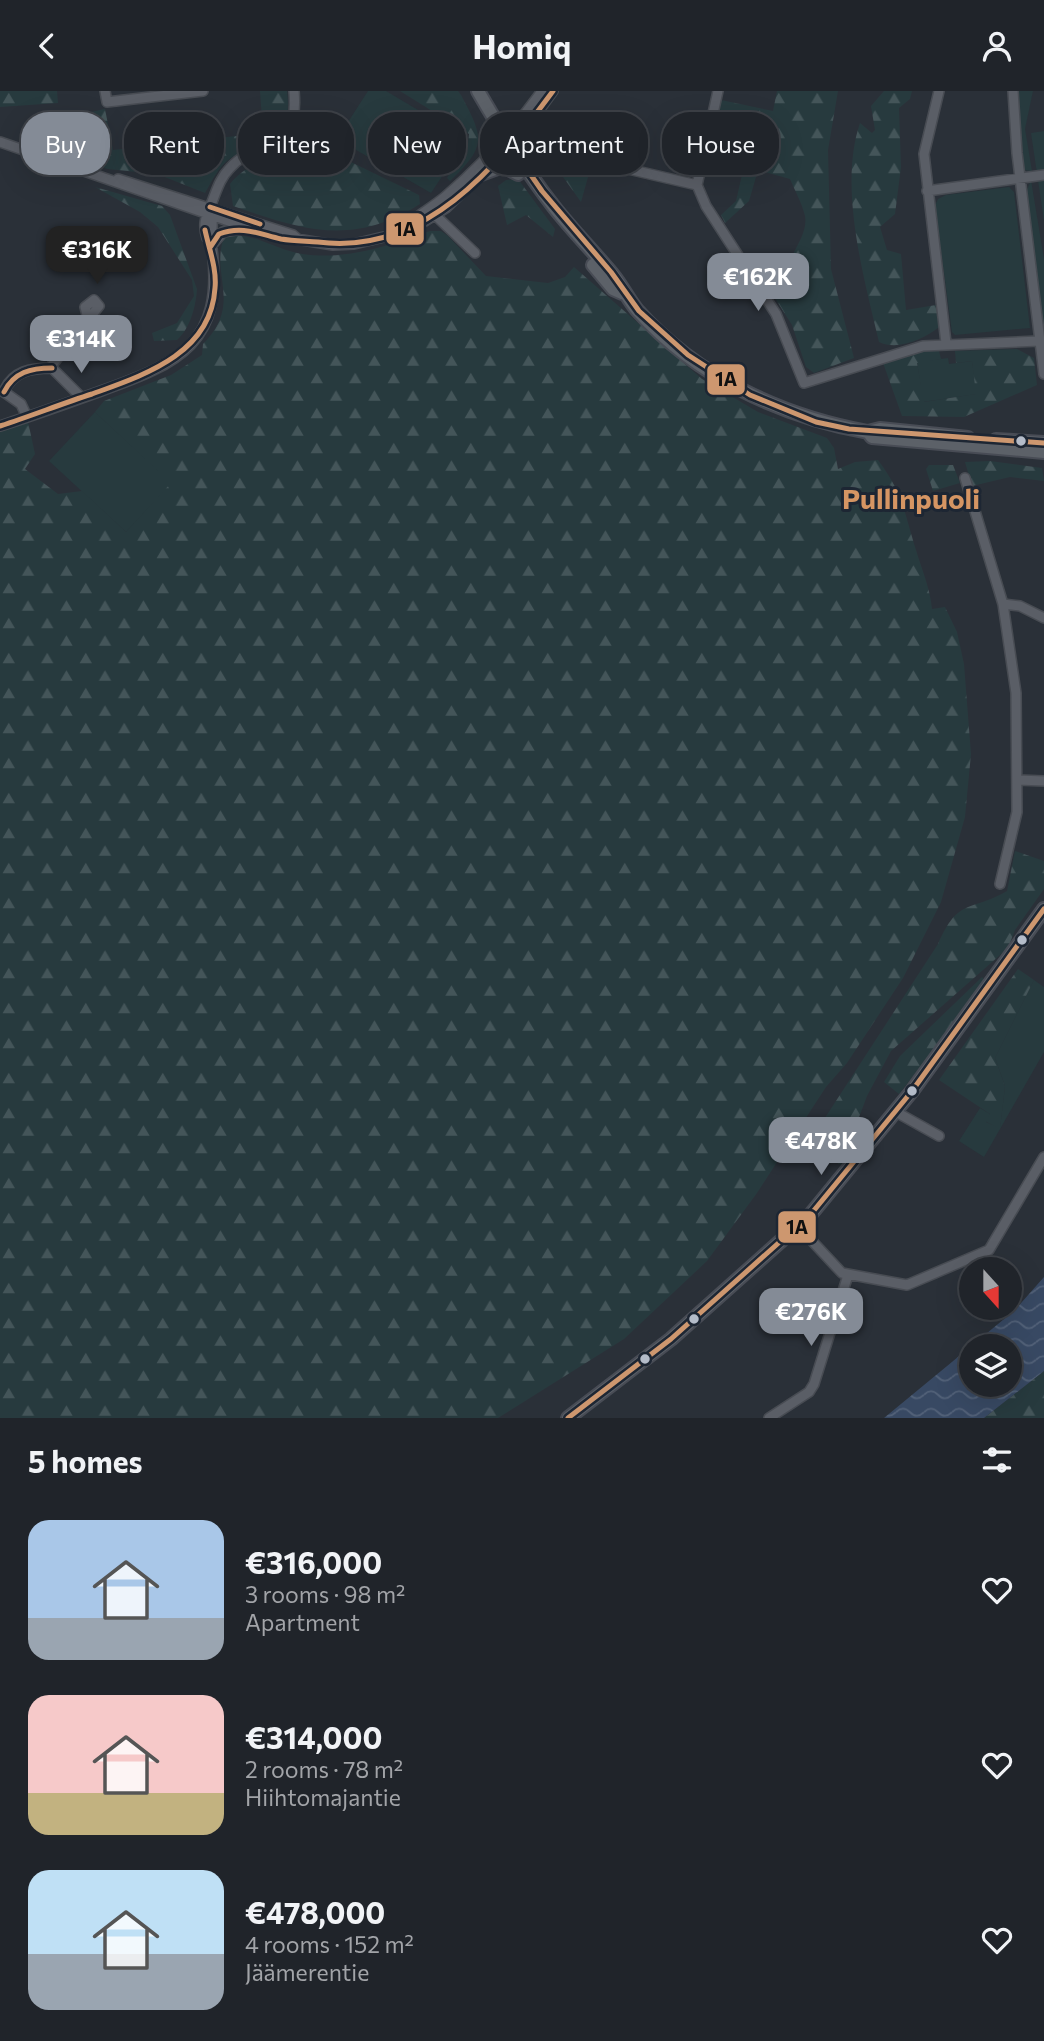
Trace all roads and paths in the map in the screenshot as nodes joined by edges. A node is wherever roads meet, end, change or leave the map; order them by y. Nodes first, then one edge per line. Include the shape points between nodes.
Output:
1 (106, 91) edge
2 (203, 91) edge
3 (294, 91) edge
4 (471, 91) edge
5 (478, 91) edge
6 (542, 91) edge
7 (552, 91) edge
8 (718, 91) edge
9 (939, 91) edge
10 (1013, 91) edge
11 (484, 112) edge
12 (490, 112) edge
13 (526, 112) edge
14 (534, 112) edge
15 (0, 142) edge
16 (480, 168) edge
17 (648, 174) edge
18 (480, 175) edge
19 (519, 175) edge
20 (529, 175) edge
21 (1044, 175) edge
22 (1020, 179) junction
23 (697, 185) junction
24 (927, 191) junction
25 (433, 212) junction
26 (209, 213) junction
27 (248, 229) junction
28 (299, 240) junction
29 (211, 246) junction
30 (475, 253) dead end
31 (625, 295) junction
32 (89, 323) dead end
33 (1039, 341) junction
34 (946, 343) junction
35 (52, 367) junction
36 (1044, 374) edge
37 (82, 398) junction
38 (27, 417) junction
39 (0, 426) edge
40 (868, 432) junction
41 (1044, 443) edge
42 (1044, 452) edge
43 (965, 478) dead end
44 (1003, 604) junction
45 (1044, 618) edge
46 (1018, 780) junction
47 (1044, 781) edge
48 (1000, 884) dead end
49 (1044, 909) edge
50 (896, 1112) junction
51 (939, 1136) dead end
52 (1044, 1157) edge
53 (798, 1226) junction
54 (848, 1275) junction
55 (568, 1418) edge
56 (769, 1418) edge

1 - 2 street via 107,102
3 - 26 street via 293,118 285,134 230,168
4 - 11 main road
5 - 12 main road
6 - 13 street
7 - 14 street
8 - 23 street
9 - 24 street via 925,144
10 - 22 street
15 - 26 street
16 - 25 street
17 - 23 street
18 - 25 street
19 - 31 main road via 613,289
20 - 31 main road
21 - 22 street
22 - 24 street
22 - 33 street
23 - 34 street via 776,314 804,383 908,349
24 - 34 street
25 - 28 street via 399,232 354,244
25 - 30 street
26 - 27 street
26 - 28 street
26 - 29 street via 206,235
27 - 28 street
27 - 29 street via 223,232
29 - 37 street via 214,299 202,330 188,348 159,369
31 - 40 main road via 684,354 748,394 820,422
32 - 35 street
33 - 34 street
33 - 36 street
35 - 37 street
35 - 38 street via 20,372 9,380 4,392 22,404
37 - 38 street
38 - 39 street
40 - 41 main road via 880,429
40 - 42 main road via 872,437
43 - 44 street
44 - 45 street via 1020,605
44 - 46 street via 1016,692
46 - 47 street
46 - 48 street via 1017,812
49 - 50 main road
50 - 51 street
50 - 53 main road
52 - 54 street via 985,1252 907,1285
53 - 54 street
53 - 55 main road via 671,1339
54 - 56 street via 814,1384

